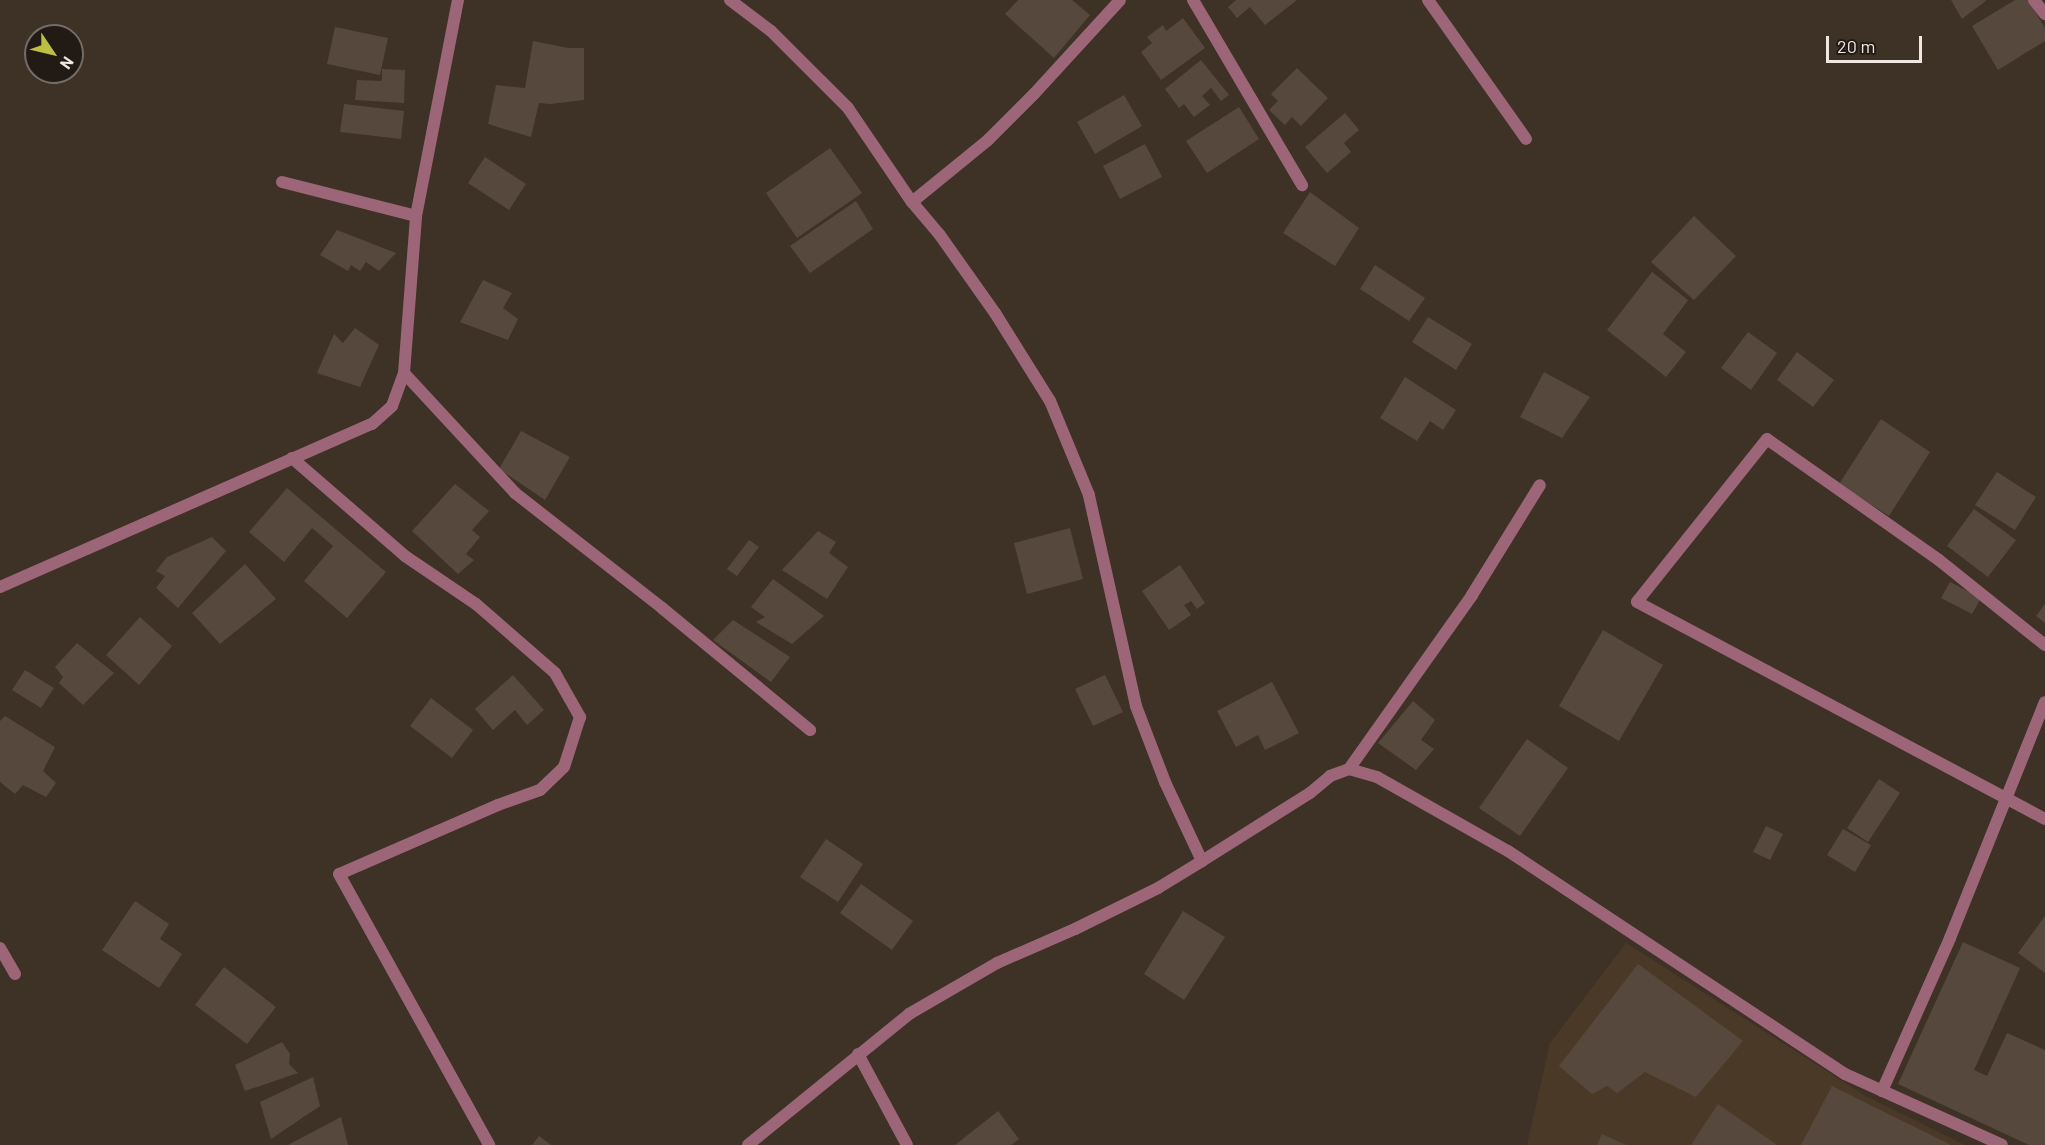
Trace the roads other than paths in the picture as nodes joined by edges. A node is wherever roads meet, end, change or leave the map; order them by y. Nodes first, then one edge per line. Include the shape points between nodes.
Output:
1 (458, 0) edge
2 (730, 0) edge
3 (1120, 0) edge
4 (1193, 0) edge
5 (1428, 0) edge
6 (2034, 0) edge
7 (2045, 14) edge
8 (1526, 139) dead end
9 (282, 183) dead end
10 (1302, 185) dead end
11 (912, 202) junction
12 (416, 216) junction
13 (404, 373) junction
14 (292, 458) junction
15 (1540, 485) dead end
16 (0, 587) edge
17 (2045, 645) edge
18 (2045, 702) edge
19 (810, 730) dead end
20 (1349, 769) junction
21 (2006, 799) junction
22 (2045, 819) edge
23 (1202, 861) junction
24 (0, 948) edge
25 (15, 974) dead end
26 (858, 1054) junction
27 (1882, 1091) junction
28 (489, 1145) edge
29 (748, 1145) edge
30 (907, 1145) edge
31 (2002, 1145) edge

1 - 12 street
2 - 11 street via 771,32 848,108
3 - 11 street via 988,140
4 - 10 street
5 - 8 street
6 - 7 street
9 - 12 street
11 - 23 street via 989,304 1050,401 1089,495 1136,706 1164,782
12 - 13 street
13 - 14 street via 392,406 372,424
13 - 19 street via 515,494
14 - 16 street
14 - 28 street via 405,556 476,604 555,673 580,717 564,767 540,790 339,874
15 - 20 street via 1472,595
17 - 21 street via 1939,560 1767,439 1637,602
18 - 21 street
20 - 23 street via 1330,776 1310,793
20 - 27 street via 1377,777 1509,851 1845,1074
21 - 22 street
21 - 27 street
23 - 26 street via 1148,893 997,963 909,1014
24 - 25 street
26 - 29 street
26 - 30 street
27 - 31 street

